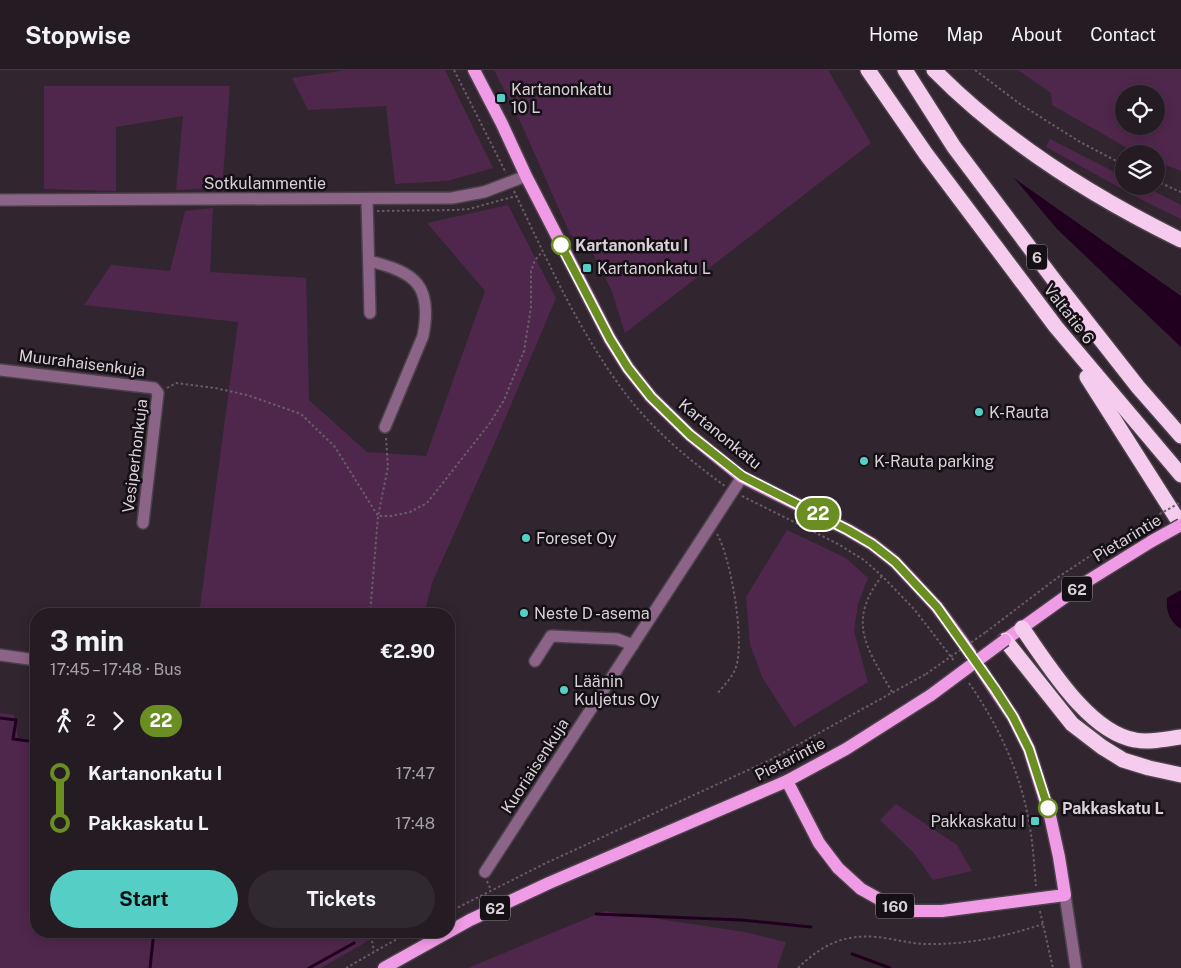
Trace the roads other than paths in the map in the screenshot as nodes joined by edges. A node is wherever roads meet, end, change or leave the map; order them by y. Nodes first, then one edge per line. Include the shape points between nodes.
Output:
1 (474, 70) edge
2 (868, 70) edge
3 (904, 70) edge
4 (934, 70) edge
5 (526, 176) junction
6 (367, 199) junction
7 (0, 200) edge
8 (1181, 240) edge
9 (369, 261) junction
10 (370, 313) dead end
11 (1056, 327) junction
12 (0, 370) edge
13 (158, 393) joint
14 (385, 427) road end
15 (1181, 436) edge
16 (1181, 475) edge
17 (742, 476) junction
18 (143, 523) dead end
19 (1181, 525) edge
20 (1022, 628) junction
21 (1005, 640) junction
22 (633, 645) junction
23 (0, 655) edge
24 (30, 659) edge
25 (535, 661) dead end
26 (1181, 737) edge
27 (1181, 775) edge
28 (786, 781) junction
29 (485, 872) dead end
30 (1064, 894) junction
31 (455, 928) edge
32 (438, 938) edge
33 (384, 968) edge
34 (1076, 968) edge

1 - 5 main road, Kartanonkatu
2 - 11 highway, Valtatie 6 / 6 via 926,154
3 - 15 highway, Valtatie 6 / 6 via 954,147 1048,272 1138,387
4 - 8 highway via 961,97 1026,148 1082,186
5 - 6 street, Sotkulammentie via 484,192 452,198
5 - 17 main road, Kartanonkatu via 628,368 651,397 690,435
6 - 7 street, Sotkulammentie
6 - 9 street
9 - 10 street
9 - 14 street via 400,271 414,280 425,300 423,336
11 - 16 highway, Valtatie 6 / 6
11 - 19 highway
12 - 13 street, Muurahaisenkuja via 154,388
13 - 18 street, Vesiperhonkuja
17 - 22 street, Kuoriaisenkuja
17 - 30 main road, Kartanonkatu via 872,544 937,607 995,689 1029,749 1050,816
19 - 20 main road, Pietarintie / 62, bridge via 1086,582
20 - 21 main road, Pietarintie / 62
20 - 26 highway via 1066,690 1115,734 1135,740
21 - 27 highway via 1072,724 1094,741 1124,760
21 - 28 main road, Pietarintie / 62, bridge via 931,695 846,749
22 - 25 street via 617,639 552,636
22 - 29 street, Kuoriaisenkuja
23 - 24 street
28 - 30 main road, 160 via 819,843 838,868 861,889 888,904 914,911 942,911
28 - 31 main road, Pietarintie / 62 via 549,883
30 - 34 street
32 - 33 main road, Pietarintie / 62

